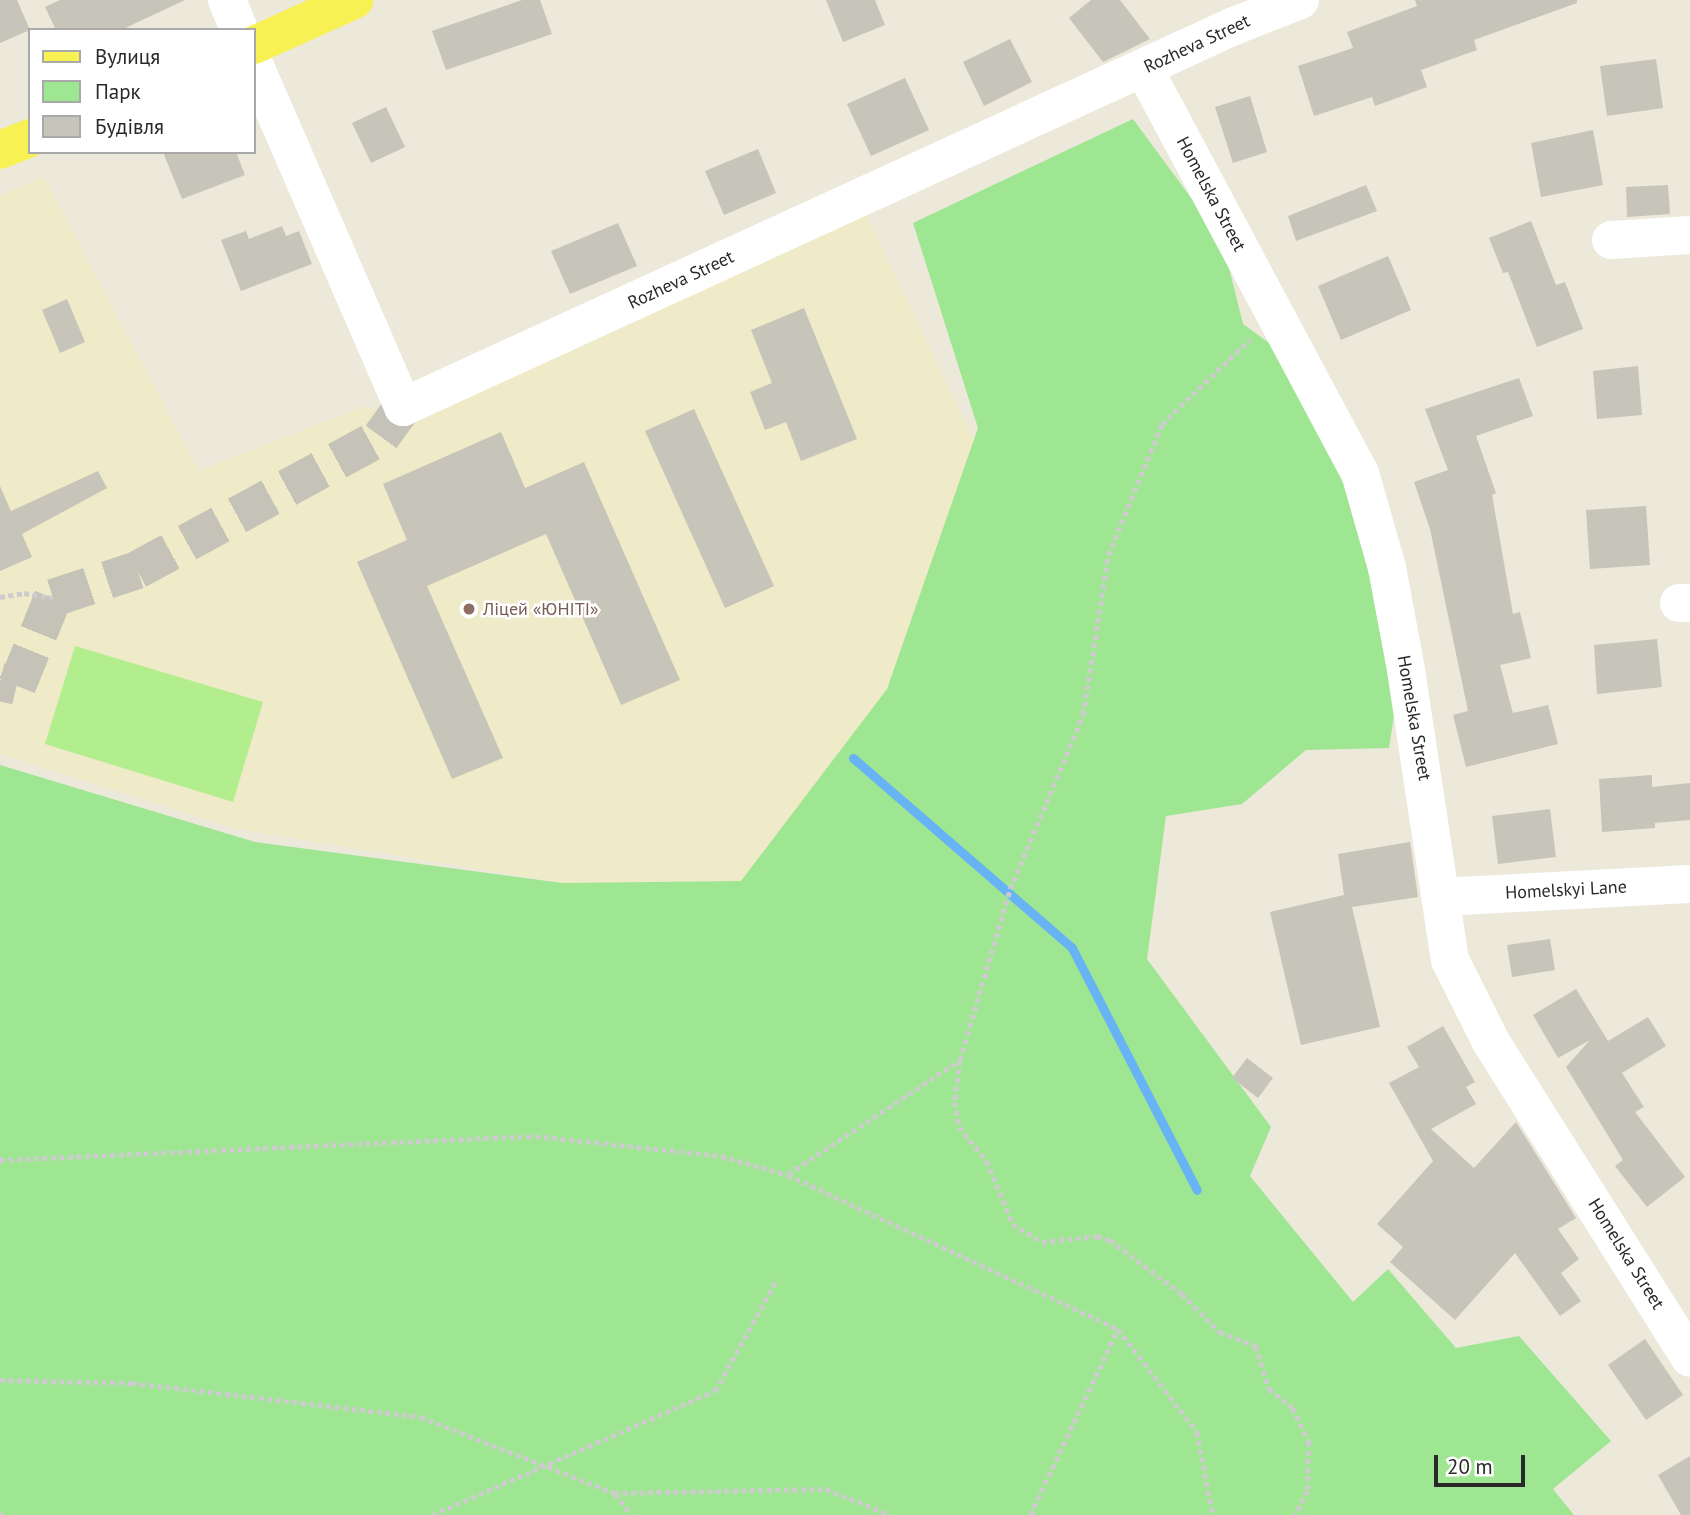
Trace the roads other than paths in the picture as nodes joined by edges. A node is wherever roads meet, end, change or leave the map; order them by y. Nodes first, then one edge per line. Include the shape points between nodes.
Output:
1 (227, 0) edge
2 (354, 0) edge
3 (1300, 0) edge
4 (238, 28) edge
5 (256, 44) edge
6 (256, 69) edge
7 (1144, 69) junction
8 (28, 139) edge
9 (0, 150) edge
10 (1690, 235) edge
11 (1611, 240) dead end
12 (1690, 884) edge
13 (1441, 897) junction
14 (1690, 1358) edge

1 - 4 street
2 - 5 main road
3 - 7 street, Rozheva Street
6 - 7 street, Rozheva Street via 403,407
7 - 13 street, Homelska Street via 1360,473 1387,568
8 - 9 main road
10 - 11 street
12 - 13 street, Homelskyi Lane
13 - 14 street, Homelska Street via 1450,960 1491,1042

